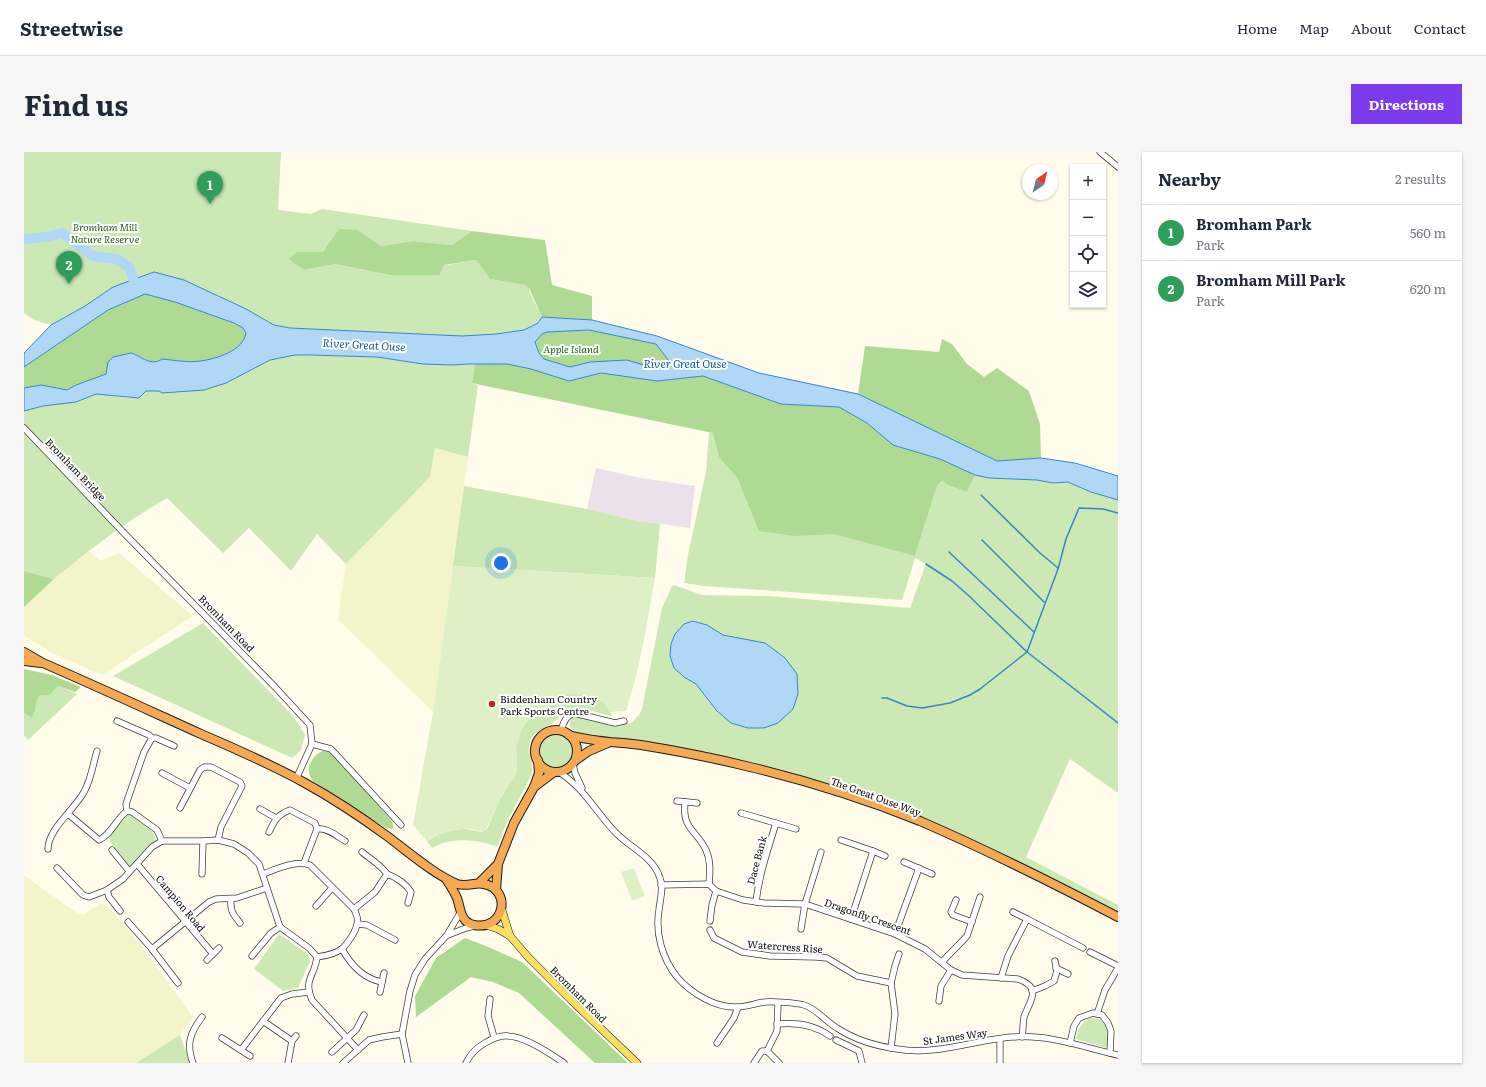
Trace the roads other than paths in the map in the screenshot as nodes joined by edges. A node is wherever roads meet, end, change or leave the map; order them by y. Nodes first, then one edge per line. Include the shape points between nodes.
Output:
1 (1100, 152) edge
2 (1118, 167) edge
3 (24, 428) edge
4 (114, 523) joint
5 (24, 652) edge
6 (24, 661) edge
7 (43, 663) junction
8 (117, 721) dead end
9 (624, 721) dead end
10 (561, 731) junction
11 (569, 735) junction
12 (152, 738) junction
13 (611, 742) junction
14 (312, 744) junction
15 (174, 746) dead end
16 (97, 751) dead end
17 (538, 760) junction
18 (574, 762) junction
19 (557, 772) junction
20 (162, 773) dead end
21 (296, 779) junction
22 (534, 787) junction
23 (190, 788) junction
24 (583, 791) junction
25 (678, 801) dead end
26 (685, 802) junction
27 (697, 803) dead end
28 (180, 808) dead end
29 (260, 809) dead end
30 (127, 811) junction
31 (741, 813) dead end
32 (68, 814) junction
33 (276, 818) junction
34 (776, 823) junction
35 (401, 825) dead end
36 (317, 829) junction
37 (796, 829) dead end
38 (269, 832) dead end
39 (218, 840) junction
40 (841, 840) dead end
41 (162, 841) junction
42 (203, 841) junction
43 (344, 841) dead end
44 (48, 849) dead end
45 (112, 850) dead end
46 (873, 851) junction
47 (362, 852) dead end
48 (821, 852) dead end
49 (885, 856) dead end
50 (904, 862) dead end
51 (304, 863) junction
52 (137, 864) junction
53 (498, 864) junction
54 (57, 868) dead end
55 (919, 868) junction
56 (129, 871) junction
57 (202, 874) dead end
58 (263, 874) junction
59 (387, 874) junction
60 (932, 874) dead end
61 (446, 879) junction
62 (475, 884) junction
63 (709, 884) junction
64 (662, 885) junction
65 (267, 888) junction
66 (332, 888) junction
67 (107, 890) junction
68 (496, 890) junction
69 (716, 891) junction
70 (980, 897) dead end
71 (231, 899) junction
72 (956, 900) dead end
73 (756, 902) junction
74 (408, 903) dead end
75 (459, 903) junction
76 (805, 904) junction
77 (316, 906) dead end
78 (354, 909) junction
79 (502, 910) junction
80 (120, 911) dead end
81 (1013, 912) dead end
82 (460, 913) junction
83 (1118, 917) edge
84 (1027, 918) junction
85 (851, 919) junction
86 (710, 921) dead end
87 (128, 922) dead end
88 (185, 922) junction
89 (972, 922) junction
90 (240, 924) dead end
91 (358, 924) junction
92 (476, 926) junction
93 (486, 926) junction
94 (280, 927) junction
95 (801, 929) dead end
96 (710, 930) dead end
97 (895, 934) junction
98 (447, 935) junction
99 (510, 936) junction
100 (395, 940) dead end
101 (219, 948) dead end
102 (1083, 948) dead end
103 (152, 949) junction
104 (342, 949) junction
105 (1090, 952) dead end
106 (213, 954) junction
107 (899, 954) dead end
108 (252, 956) dead end
109 (316, 958) junction
110 (206, 960) dead end
111 (1055, 961) dead end
112 (942, 962) junction
113 (1118, 967) edge
114 (1056, 968) junction
115 (951, 970) junction
116 (384, 973) dead end
117 (1068, 974) dead end
118 (1001, 978) junction
119 (382, 982) junction
120 (891, 982) junction
121 (178, 983) dead end
122 (1032, 991) junction
123 (309, 992) junction
124 (380, 992) dead end
125 (490, 999) dead end
126 (939, 1002) dead end
127 (778, 1003) junction
128 (738, 1007) junction
129 (1097, 1014) junction
130 (364, 1015) dead end
131 (202, 1017) dead end
132 (263, 1021) junction
133 (777, 1024) junction
134 (402, 1034) junction
135 (296, 1036) dead end
136 (1022, 1037) junction
137 (222, 1038) dead end
138 (348, 1038) junction
139 (494, 1038) junction
140 (1000, 1039) junction
141 (292, 1041) junction
142 (866, 1042) junction
143 (1070, 1043) junction
144 (717, 1044) dead end
145 (891, 1048) junction
146 (241, 1050) junction
147 (358, 1050) junction
148 (767, 1051) junction
149 (859, 1051) junction
150 (332, 1052) dead end
151 (1110, 1053) junction
152 (1118, 1055) edge
153 (250, 1056) dead end
154 (193, 1063) edge
155 (288, 1063) edge
156 (343, 1063) edge
157 (408, 1063) edge
158 (466, 1063) edge
159 (564, 1063) edge
160 (637, 1063) edge
161 (754, 1063) edge
162 (779, 1063) edge
163 (862, 1063) edge
164 (1000, 1063) edge

1 - 2 street
3 - 4 street, Bromham Bridge
4 - 14 street, Bromham Road via 304,718 310,725
5 - 7 highway
6 - 7 highway
7 - 21 highway
8 - 12 street
9 - 10 street via 615,723 574,713 566,718
10 - 11 highway
10 - 17 highway via 547,732 540,738 536,746
11 - 13 highway, The Great Ouse Way
11 - 18 highway via 577,746
12 - 15 street
12 - 30 street via 144,752 126,804
13 - 18 highway, The Great Ouse Way via 589,751
13 - 83 highway, The Great Ouse Way via 668,749 751,767 801,780 870,803 959,838
14 - 21 street
14 - 35 street via 331,749
16 - 32 street via 84,793
17 - 19 highway via 546,770
17 - 22 highway via 539,773
18 - 19 highway via 567,769
18 - 24 street via 575,773
19 - 22 highway
19 - 24 street
20 - 23 street
21 - 61 highway via 357,815
22 - 53 highway via 514,823
23 - 28 street
23 - 39 street via 204,767 211,767 240,782 242,786 221,827
24 - 64 street, St James Way via 616,833 646,856 655,868
25 - 26 street
26 - 27 street
26 - 63 street via 687,826 702,844 709,859
29 - 33 street
30 - 32 street via 105,837 98,840
30 - 41 street via 157,830
31 - 34 street
32 - 44 street via 52,835
33 - 36 street via 282,812 290,810 315,823
33 - 38 street
34 - 37 street
34 - 73 street, Dace Bank via 759,878
36 - 43 street via 321,828
36 - 51 street
39 - 42 street
39 - 58 street via 234,844 248,853 259,864
40 - 46 street
41 - 42 street
41 - 52 street via 152,847
42 - 57 street
45 - 56 street
46 - 49 street
46 - 85 street
47 - 59 street
48 - 76 street
50 - 55 street
51 - 58 street via 295,863
51 - 66 street via 310,865
52 - 56 street
52 - 88 street, Campion Road
53 - 62 highway
53 - 68 highway
54 - 67 street via 87,897
55 - 60 street
55 - 97 street
56 - 67 street via 123,879
58 - 65 street
59 - 74 street via 408,887 411,892
59 - 78 street via 375,892
61 - 62 highway via 464,886
61 - 75 highway
62 - 68 highway via 486,884
62 - 75 highway via 461,895
63 - 64 street
63 - 69 street, Dragonfly Crescent
64 - 128 street, St James Way via 657,925 661,947 668,964 678,978 695,993 719,1004
65 - 71 street
65 - 94 street
66 - 77 street
66 - 78 street
67 - 80 street
68 - 79 highway via 501,899
69 - 73 street, Dragonfly Crescent
69 - 86 street
70 - 89 street
71 - 88 street via 216,898
71 - 90 street via 230,908
72 - 89 street via 951,912 953,915
73 - 76 street, Dragonfly Crescent
75 - 82 highway
76 - 85 street, Dragonfly Crescent
76 - 95 street
78 - 91 street
79 - 93 highway via 496,920
79 - 99 main road, Bromham Road
81 - 84 street
82 - 92 highway via 467,922
82 - 98 street
84 - 102 street
84 - 118 street via 1008,956
85 - 97 street, Dragonfly Crescent
87 - 103 street
88 - 103 street
88 - 106 street, Campion Road
89 - 112 street via 967,936
91 - 100 street via 367,925
91 - 104 street
92 - 93 highway
92 - 98 street
93 - 99 main road, Bromham Road via 498,928
94 - 108 street via 271,933
94 - 109 street via 308,948
96 - 120 street, Watercress Rise via 714,938 742,952 770,956 827,958 857,976
97 - 112 street, Dragonfly Crescent via 925,949
98 - 134 street via 425,959 415,975
99 - 160 main road, Bromham Road via 572,1001
101 - 106 street
103 - 121 street
104 - 109 street
104 - 119 street via 349,962 357,969 368,977
105 - 113 street
106 - 110 street
107 - 120 street
109 - 123 street via 309,979
111 - 114 street
112 - 115 street, Dragonfly Crescent
113 - 129 street via 1105,990
114 - 117 street
114 - 122 street via 1054,981
115 - 118 street, Dragonfly Crescent via 962,975
115 - 126 street via 941,986
116 - 119 street
118 - 122 street, Dragonfly Crescent via 1026,982
119 - 124 street
120 - 145 street via 895,1014
122 - 136 street
123 - 132 street via 281,998
123 - 138 street via 312,1000
125 - 139 street via 488,1016
127 - 128 street, St James Way via 767,1001
127 - 133 street
127 - 142 street, St James Way via 805,1005 835,1028
128 - 144 street
129 - 143 street via 1079,1018
129 - 151 street via 1102,1014 1108,1022 1111,1031
130 - 138 street
131 - 154 street via 190,1035 189,1048
132 - 141 street
132 - 146 street
133 - 148 street via 777,1032
133 - 149 street via 798,1023 818,1029
134 - 147 street via 369,1040
134 - 157 street
135 - 141 street
136 - 140 street, St James Way
136 - 143 street, St James Way
137 - 146 street
138 - 147 street
138 - 150 street
139 - 158 street via 479,1046
139 - 159 street via 510,1035 535,1044
140 - 145 street, St James Way via 926,1051
140 - 164 street
141 - 155 street
142 - 145 street, St James Way
142 - 149 street
143 - 151 street, St James Way
146 - 153 street
147 - 156 street
148 - 161 street via 762,1051
148 - 162 street
149 - 163 street
151 - 152 street, St James Way

